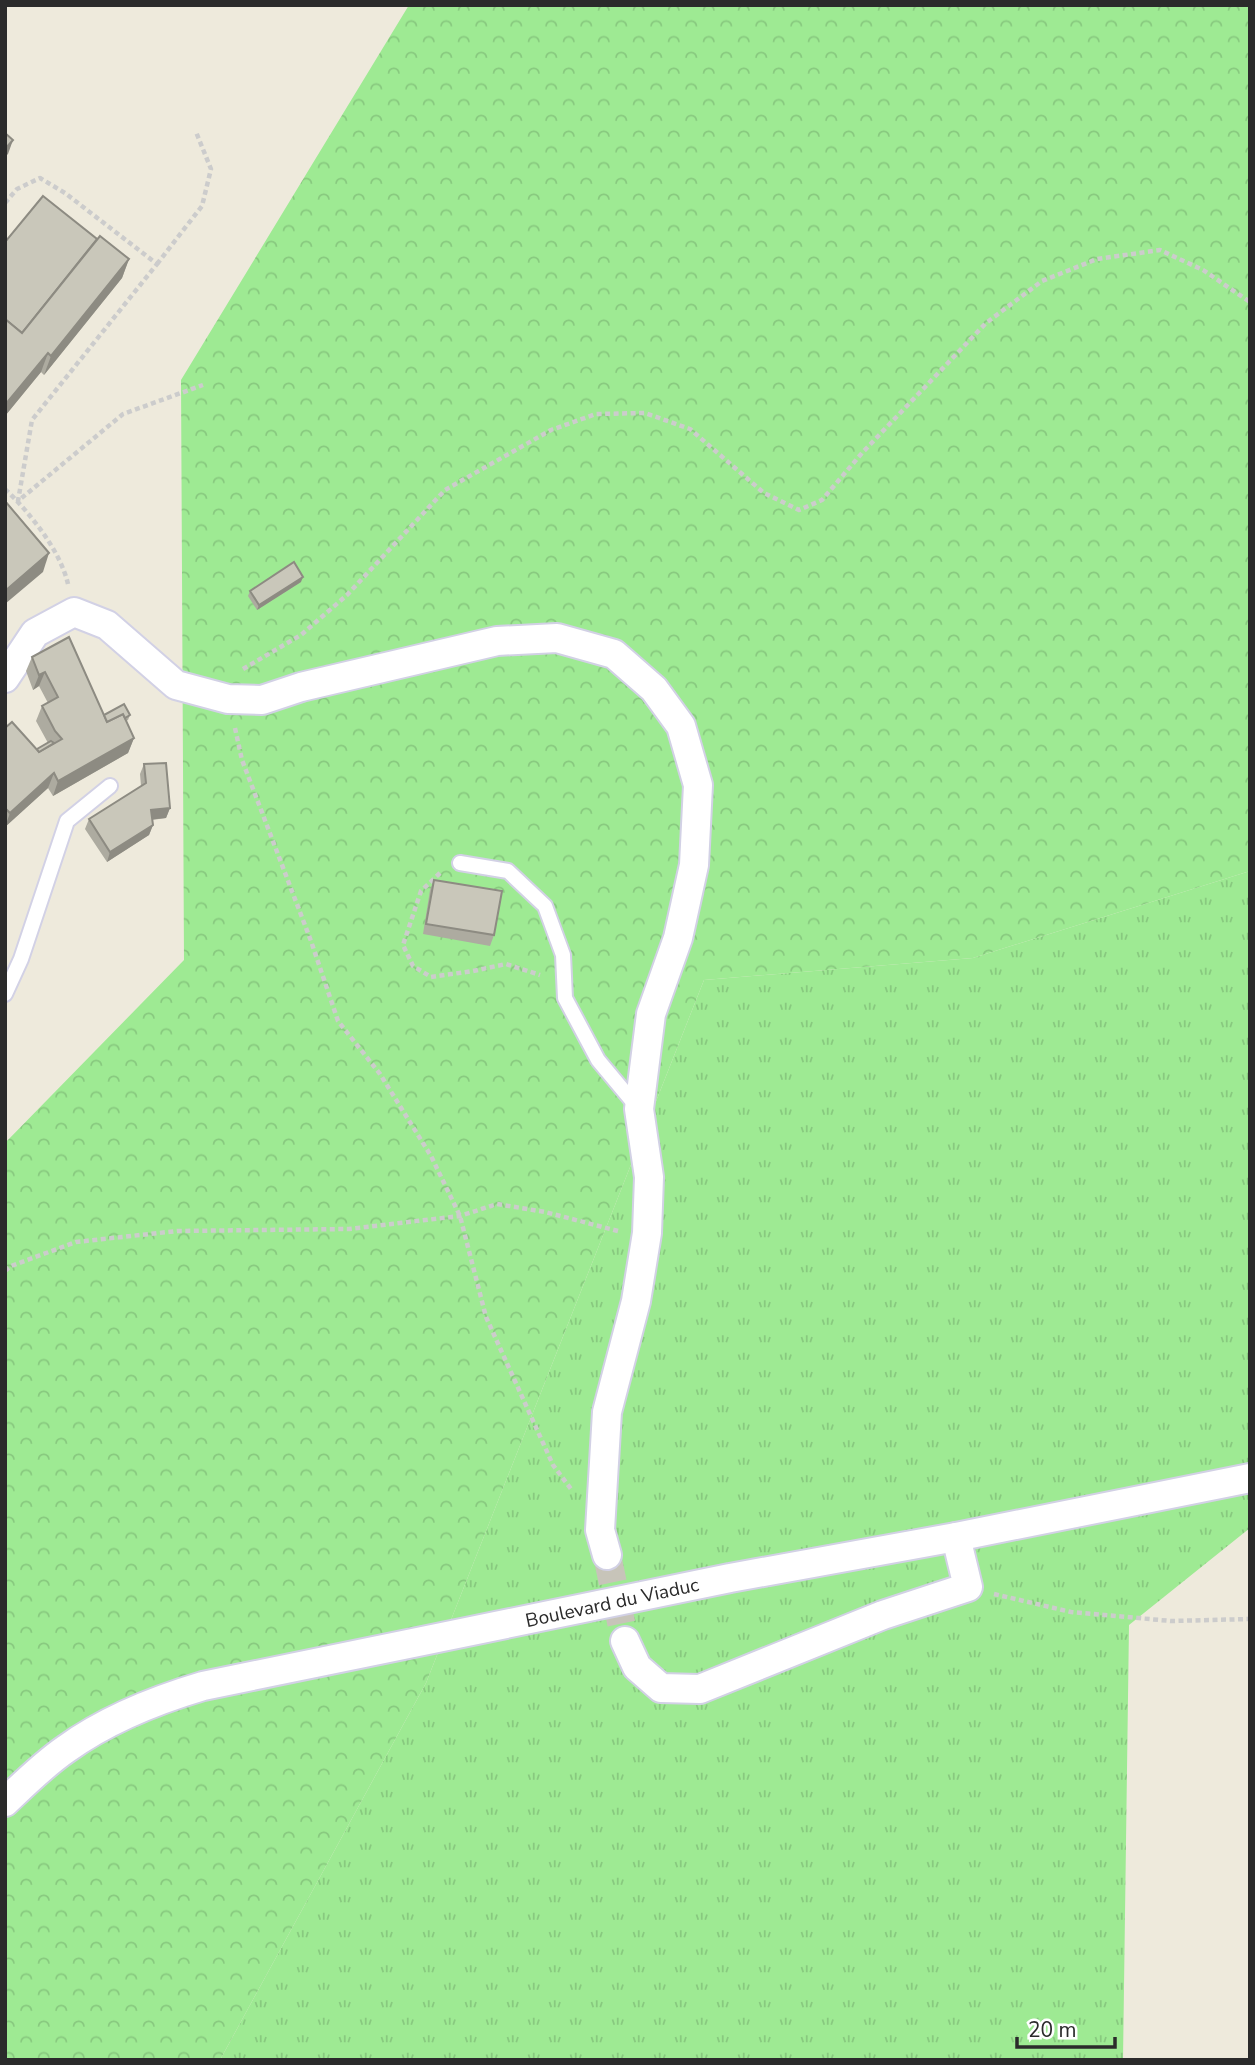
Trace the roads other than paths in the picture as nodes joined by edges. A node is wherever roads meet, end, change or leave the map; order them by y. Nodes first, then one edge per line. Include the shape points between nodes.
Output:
1 (5, 678) edge
2 (110, 786) dead end
3 (460, 863) road end
4 (5, 994) edge
5 (639, 1109) junction
6 (1250, 1478) edge
7 (956, 1537) junction
8 (603, 1542) tunnel mouth
9 (625, 1641) tunnel mouth
10 (5, 1802) edge

1 - 5 street via 35,633 74,612 107,625 176,685 228,699 262,699 497,641 557,638 614,654 654,689 681,726 698,785 694,865 678,938 651,1014
2 - 4 lane via 67,821
3 - 5 lane via 508,871 545,906 563,956 565,998 598,1060
5 - 8 street via 649,1177 647,1233 636,1301 607,1412
6 - 7 street, Boulevard du Viaduc
7 - 9 street via 968,1587 883,1615 700,1689 661,1688 637,1667
7 - 10 street, Boulevard du Viaduc via 730,1578 203,1686 167,1697 67,1748

